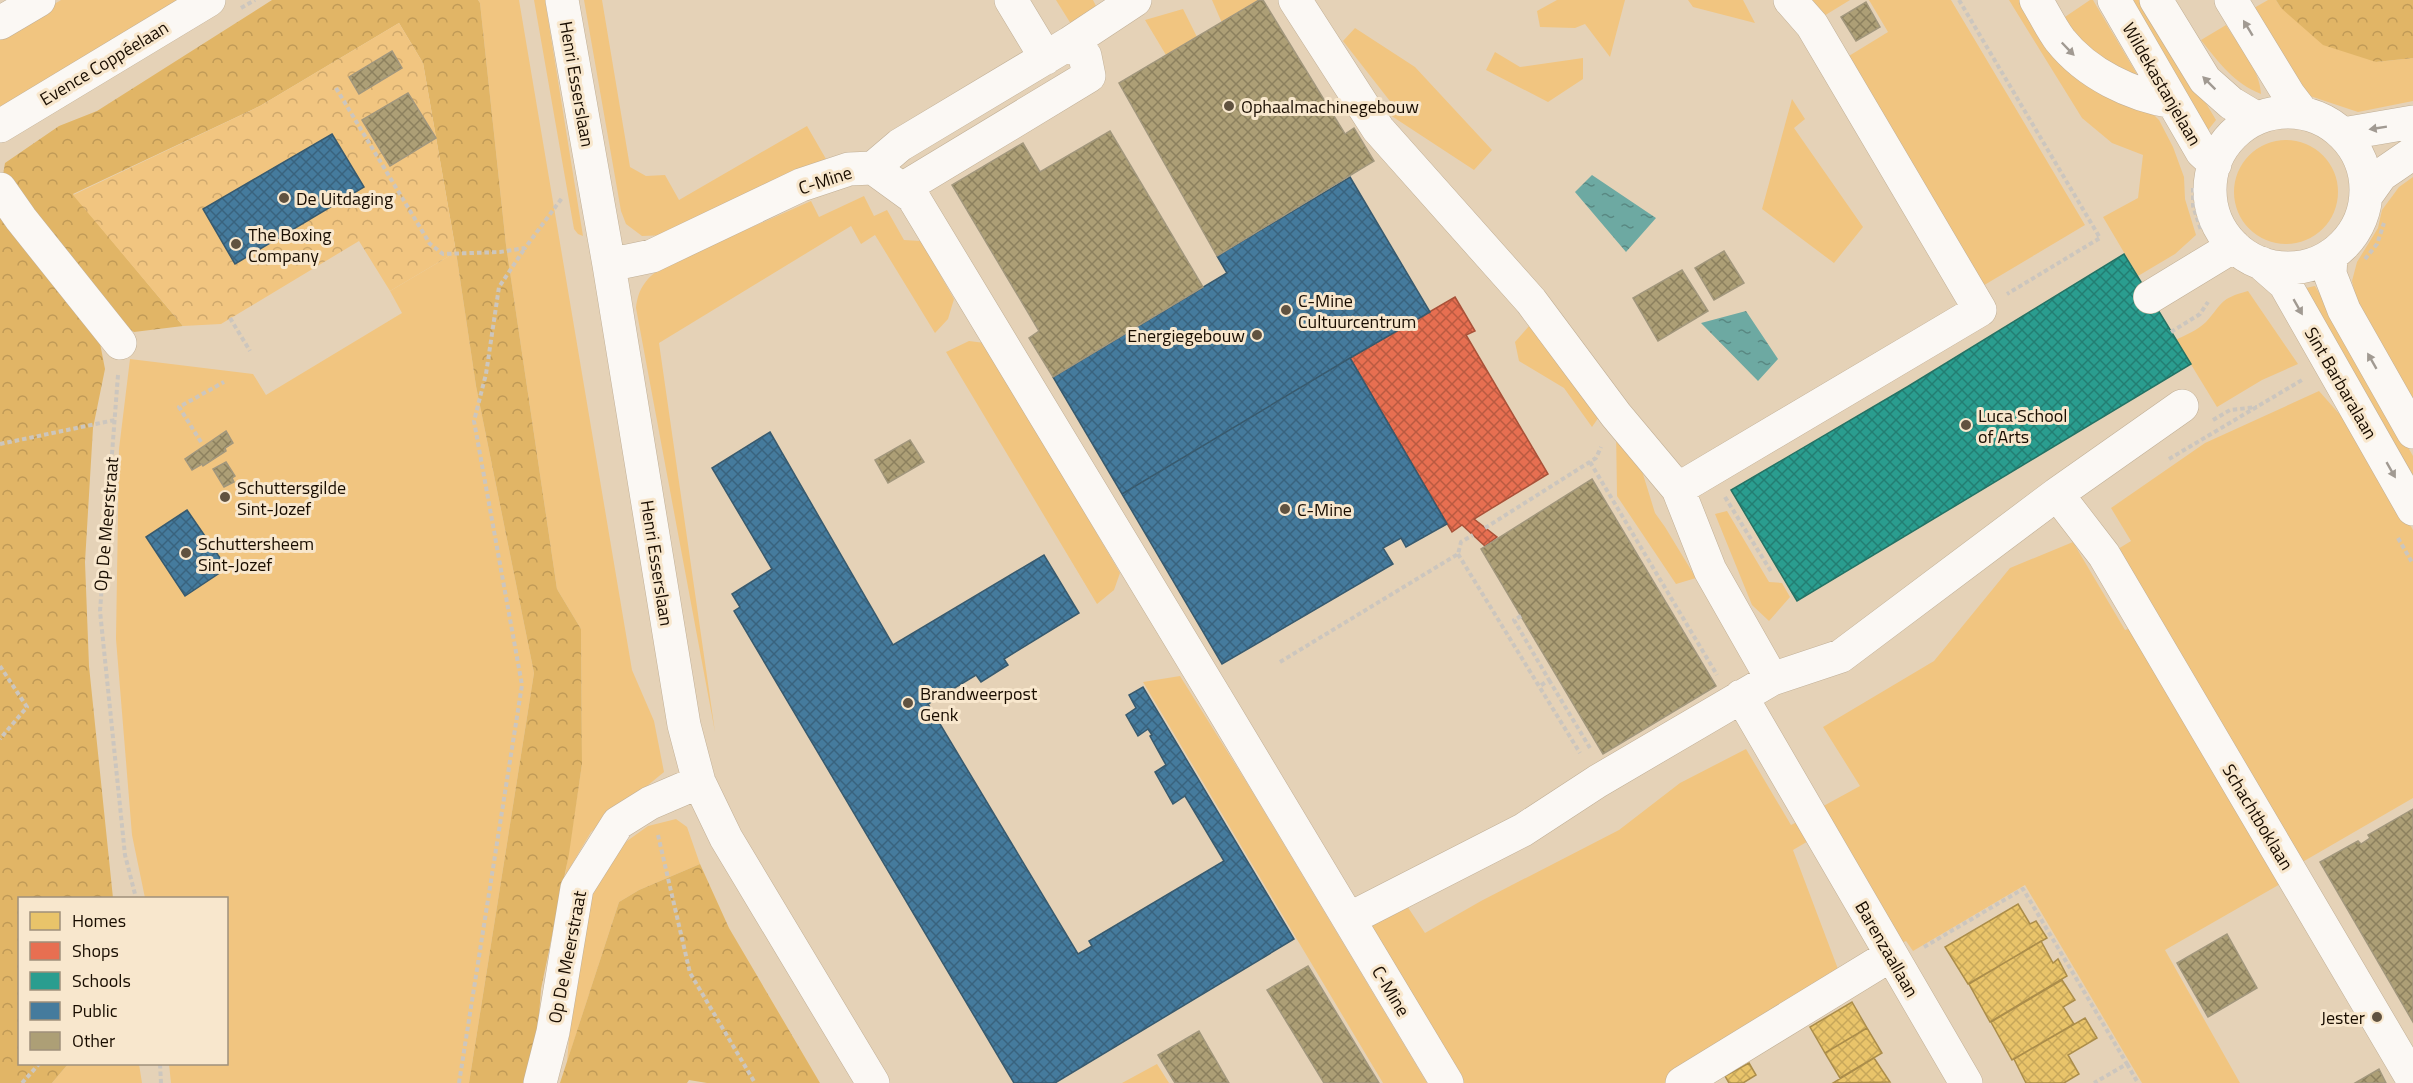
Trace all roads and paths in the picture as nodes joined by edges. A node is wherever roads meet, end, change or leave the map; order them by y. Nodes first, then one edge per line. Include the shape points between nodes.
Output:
1 (39, 0) edge
2 (209, 0) edge
3 (562, 0) edge
4 (1011, 0) edge
5 (1295, 0) edge
6 (1790, 0) edge
7 (1959, 0) edge
8 (2036, 0) edge
9 (2114, 0) edge
10 (2156, 0) edge
11 (2231, 0) edge
12 (1134, 1) edge
13 (0, 23) edge
14 (1058, 50) junction
15 (336, 88) dead end
16 (2173, 102) junction
17 (2302, 112) junction
18 (2256, 118) junction
19 (2413, 122) edge
20 (0, 126) edge
21 (2343, 134) junction
22 (2413, 153) edge
23 (2215, 164) junction
24 (873, 168) junction
25 (0, 189) edge
26 (902, 189) junction
27 (562, 198) dead end
28 (2370, 208) junction
29 (2385, 222) dead end
30 (525, 248) junction
31 (2362, 248) dead end
32 (2247, 255) junction
33 (2346, 260) junction
34 (609, 265) junction
35 (2150, 297) dead end
36 (1980, 310) junction
37 (230, 318) dead end
38 (120, 343) joint
39 (250, 351) dead end
40 (2306, 378) dead end
41 (224, 382) dead end
42 (2182, 406) dead end
43 (1617, 415) junction
44 (115, 420) junction
45 (2413, 432) edge
46 (201, 442) dead end
47 (0, 444) edge
48 (1590, 462) junction
49 (2163, 462) dead end
50 (1709, 470) junction
51 (1678, 489) junction
52 (2056, 494) junction
53 (2413, 509) edge
54 (1485, 528) dead end
55 (1473, 535) dead end
56 (1458, 554) junction
57 (1772, 573) dead end
58 (1521, 616) dead end
59 (1280, 662) dead end
60 (0, 666) edge
61 (1772, 679) junction
62 (1550, 680) junction
63 (1539, 686) junction
64 (1737, 698) junction
65 (0, 739) edge
66 (1599, 748) dead end
67 (1598, 781) junction
68 (699, 782) junction
69 (657, 831) dead end
70 (136, 897) edge
71 (1349, 919) junction
72 (1906, 952) junction
73 (2127, 1064) junction
74 (38, 1065) edge
75 (160, 1065) edge
76 (1696, 1079) edge
77 (2413, 1080) edge
78 (22, 1083) edge
79 (161, 1083) edge
80 (459, 1083) edge
81 (540, 1083) edge
82 (755, 1083) edge
83 (873, 1083) edge
84 (1446, 1083) edge
85 (1966, 1083) edge
86 (2094, 1083) edge
87 (2138, 1083) edge

1 - 13 street
2 - 20 street, Evence Coppéelaan
3 - 34 street, Henri Esserslaan
4 - 14 street
5 - 43 street via 1378,129 1531,301
6 - 36 street via 1812,25
7 - 36 path via 2100,238
8 -> 16 street via 2060,40 2086,68 2149,97
9 - 16 street, Wildekastanjelaan
18 -> 10 street, Wildekastanjelaan via 2205,80
17 -> 11 street
12 - 14 street
14 - 24 street via 900,145
14 - 26 street via 1085,56 1089,76
15 - 30 path via 430,244 443,254
16 - 23 street, Wildekastanjelaan via 2202,152
17 - 18 street, Wildekastanjelaan
17 - 21 street, Wildekastanjelaan via 2318,117
18 - 23 street, Wildekastanjelaan via 2234,133
19 -> 21 street
21 - 28 street, Wildekastanjelaan via 2363,170
22 - 28 street, Wildekastanjelaan via 2381,175
23 - 32 street, Wildekastanjelaan via 2211,175 2212,207 2221,230
24 - 26 street, C-Mine
24 - 34 street, C-Mine via 849,169 801,185 652,256
25 - 38 street
26 - 71 street, C-Mine via 913,197
27 - 30 path
28 - 31 path
28 - 33 street, Wildekastanjelaan via 2348,241
29 - 33 path via 2376,244
30 - 80 path via 499,287 486,374 474,422 522,685
32 - 33 street, Wildekastanjelaan via 2293,268
32 - 35 street
32 -> 53 street, Sint Barbaralaan via 2284,284
45 -> 33 street via 2344,310 2330,274
34 - 68 street, Henri Esserslaan via 684,725
36 - 50 street
37 - 39 path
38 - 44 path, Op De Meerstraat
40 - 49 path
41 - 46 path via 179,407
42 - 52 street
43 - 48 path via 1596,458
43 - 51 street
44 - 47 path
44 - 70 path, Op De Meerstraat via 100,610 125,855
48 - 54 path
48 - 64 path
50 - 51 street
50 - 57 path
51 - 61 street via 1710,570
52 - 61 street via 1842,656
52 - 77 street, Schachtboklaan via 2104,555
55 - 56 path via 1461,542
56 - 59 path
56 - 63 path
58 - 62 path via 1514,620
60 - 65 path via 27,707
61 - 64 street
62 - 63 path
62 - 66 path via 1592,752
63 - 67 path
64 - 67 street
64 - 72 street, Barenzaallaan via 1809,814
67 - 71 street via 1523,830
68 - 81 street, Op De Meerstraat via 650,803 618,823 577,888 553,1032
68 - 83 street, Henri Esserslaan via 726,838
69 - 82 path via 690,973
71 - 84 street, C-Mine
72 - 73 path via 2023,889
72 - 76 street
72 - 85 street, Barenzaallaan
73 - 86 path
73 - 87 path
74 - 78 path
75 - 79 path

